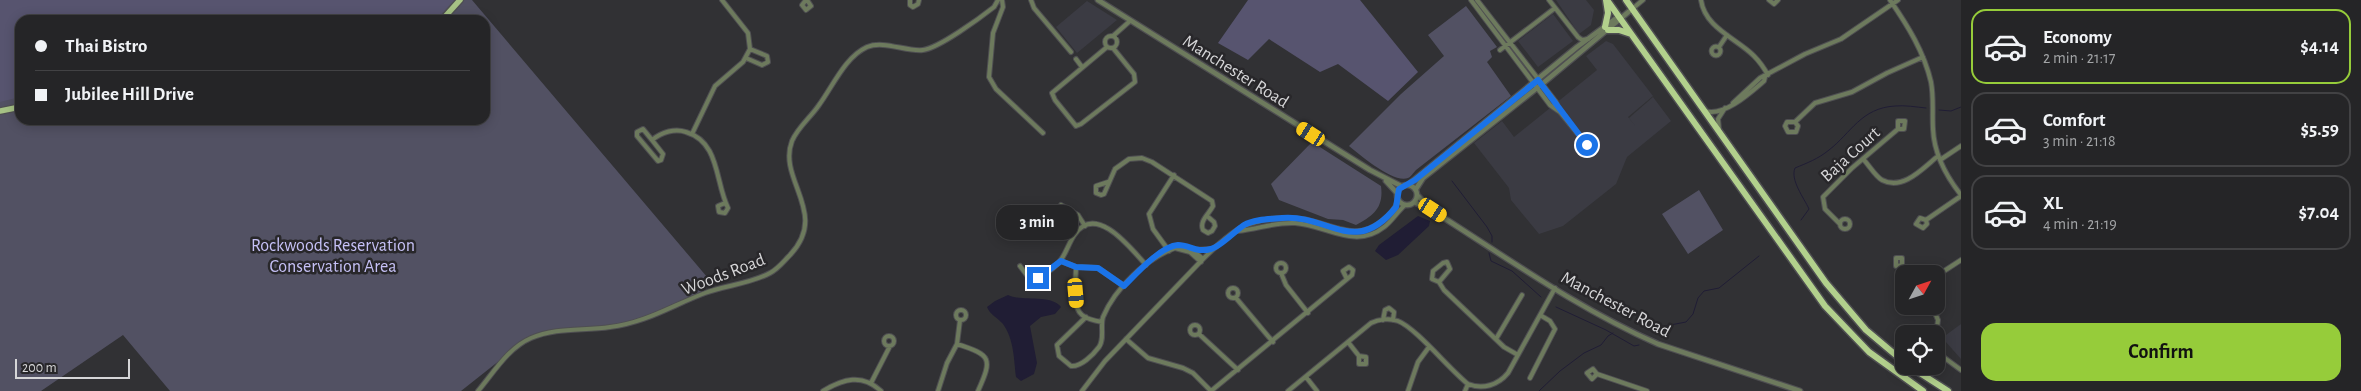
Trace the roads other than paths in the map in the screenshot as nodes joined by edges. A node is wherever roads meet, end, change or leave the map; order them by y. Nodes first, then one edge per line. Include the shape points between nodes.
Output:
1 (460, 0) edge
2 (722, 0) edge
3 (910, 0) edge
4 (919, 0) edge
5 (1000, 0) edge
6 (1031, 0) edge
7 (1098, 0) edge
8 (1471, 0) edge
9 (1477, 0) edge
10 (1550, 0) edge
11 (1607, 0) edge
12 (1626, 0) edge
13 (1643, 0) edge
14 (1701, 0) edge
15 (1769, 0) edge
16 (1778, 0) edge
17 (1898, 0) edge
18 (1892, 2) edge
19 (1555, 8) junction
20 (1632, 9) junction
21 (446, 15) edge
22 (1620, 18) junction
23 (1130, 21) junction
24 (1606, 29) junction
25 (1632, 34) junction
26 (1727, 35) junction
27 (1113, 36) junction
28 (1578, 37) junction
29 (1588, 39) junction
30 (1507, 44) junction
31 (1107, 47) junction
32 (1719, 47) dead end
33 (1113, 48) junction
34 (1577, 48) junction
35 (750, 49) junction
36 (1500, 50) dead end
37 (1071, 52) dead end
38 (1923, 57) junction
39 (746, 58) junction
40 (1076, 59) dead end
41 (1082, 67) junction
42 (1766, 76) junction
43 (1540, 82) junction
44 (1535, 86) junction
45 (15, 108) edge
46 (1726, 108) junction
47 (1703, 110) junction
48 (0, 111) edge
49 (1560, 112) junction
50 (1795, 122) dead end
51 (1898, 129) dead end
52 (1719, 131) junction
53 (1043, 133) dead end
54 (692, 134) junction
55 (652, 140) junction
56 (1587, 145) dead end
57 (1961, 146) edge
58 (1939, 158) junction
59 (1863, 159) junction
60 (1174, 176) junction
61 (1385, 180) junction
62 (1108, 182) dead end
63 (1408, 185) junction
64 (1401, 186) junction
65 (1416, 189) junction
66 (1397, 193) junction
67 (1417, 195) junction
68 (1961, 196) edge
69 (1398, 200) junction
70 (725, 202) dead end
71 (1414, 202) junction
72 (1061, 205) dead end
73 (1405, 205) junction
74 (1433, 210) junction
75 (1207, 216) dead end
76 (1926, 220) dead end
77 (1840, 224) dead end
78 (1085, 226) junction
79 (1340, 233) junction
80 (1213, 249) junction
81 (1167, 250) junction
82 (1193, 250) junction
83 (1202, 260) junction
84 (1961, 260) edge
85 (1061, 261) junction
86 (1146, 265) junction
87 (1020, 266) dead end
88 (1076, 267) junction
89 (1945, 270) edge
90 (1281, 273) dead end
91 (1347, 279) dead end
92 (1439, 282) junction
93 (1124, 286) junction
94 (1554, 288) junction
95 (1522, 296) dead end
96 (1236, 298) dead end
97 (1308, 312) junction
98 (1540, 315) junction
99 (1086, 317) junction
100 (960, 320) dead end
101 (1382, 320) junction
102 (1393, 320) junction
103 (1102, 322) junction
104 (1199, 334) dead end
105 (1126, 338) junction
106 (1496, 339) junction
107 (1273, 342) junction
108 (1348, 342) junction
109 (956, 344) junction
110 (890, 346) dead end
111 (1429, 348) junction
112 (1895, 354) edge
113 (1359, 356) dead end
114 (1518, 356) junction
115 (1945, 358) edge
116 (1238, 370) junction
117 (1961, 370) edge
118 (1597, 374) dead end
119 (1923, 375) edge
120 (1306, 377) junction
121 (1530, 378) dead end
122 (871, 383) junction
123 (1468, 384) junction
124 (1775, 384) junction
125 (1781, 389) edge
126 (478, 391) edge
127 (823, 391) edge
128 (881, 391) edge
129 (938, 391) edge
130 (978, 391) edge
131 (1082, 391) edge
132 (1211, 391) edge
133 (1288, 391) edge
134 (1317, 391) edge
135 (1408, 391) edge
136 (1465, 391) edge
137 (1647, 391) edge
138 (1773, 391) edge
139 (1800, 391) edge
140 (1923, 391) edge
141 (1948, 391) edge

1 - 21 main road
2 - 35 street via 748,33
3 - 4 street via 913,7
5 - 53 street via 1003,7 993,33 989,77 996,88
5 - 126 street, Woods Road via 937,46 912,50 877,45 867,47 846,66 792,142 791,169 802,200 805,227 795,250 771,273 705,293 640,321 546,333 531,338 507,356
6 - 37 street
7 - 23 street, Manchester Road
8 - 30 street
9 - 30 street
10 - 19 street
11 - 22 highway
11 - 24 highway
12 - 20 highway
13 - 20 street
14 - 26 street via 1706,16
15 - 16 street via 1774,4
17 - 18 street
18 - 38 street
18 - 42 street via 1841,38
19 - 28 street
19 - 30 street
20 - 22 street
20 - 47 highway
22 - 24 street
22 - 25 highway
23 - 27 street
23 - 61 street, Manchester Road
24 - 25 highway
24 - 29 street
24 - 43 street
25 - 140 highway via 1825,306 1869,352
26 - 32 street
26 - 42 street via 1754,56
27 - 31 street via 1106,38
27 - 33 street via 1117,42
28 - 29 street
28 - 34 street
29 - 34 street
30 - 36 street
30 - 43 street
30 - 44 street
31 - 33 street
31 - 41 street
33 - 41 street via 1134,74 1135,82 1076,126 1052,93
34 - 43 street
35 - 39 street
35 - 39 street via 767,56 768,62 762,65
38 - 50 street via 1852,92 1815,103
38 - 58 street via 1932,91 1933,132
39 - 54 street via 715,86
40 - 41 street
42 - 46 street via 1752,92
43 - 44 street
43 - 49 street
44 - 49 street
44 - 63 street
44 - 65 street via 1423,178
45 - 48 main road
46 - 47 street via 1713,112
46 - 52 street via 1718,119
47 - 52 highway
49 - 56 street
51 - 59 street, Baja Court
52 - 112 highway via 1838,298 1866,330
54 - 55 street via 676,130
54 - 70 street via 711,152
55 - 55 street via 643,129 637,132 655,160 661,160 663,154
57 - 58 street
58 - 59 street via 1896,183 1883,180
58 - 68 street
59 - 77 street, Baja Court via 1823,197 1826,209
60 - 62 street via 1146,159 1133,158 1115,169
60 - 75 street via 1212,201 1213,206
60 - 81 street via 1149,214 1150,224
61 - 64 street, Manchester Road
61 - 66 street, Manchester Road
63 - 64 street
63 - 65 street
64 - 66 street
65 - 67 street
66 - 69 street
67 - 71 street
67 - 74 street, Manchester Road
68 - 76 street
69 - 73 street
69 - 79 street via 1392,213 1376,226
71 - 73 street
71 - 74 street, Manchester Road
72 - 78 street via 1078,215
73 - 79 street via 1386,226 1372,234 1352,238
74 - 94 street, Manchester Road
78 - 85 street via 1076,232
78 - 86 street via 1099,225 1115,232
79 - 80 street via 1304,219 1252,222
80 - 82 street
80 - 83 street
81 - 82 street via 1179,245
81 - 83 street via 1180,248
81 - 86 street
82 - 83 street
83 - 105 street
84 - 89 street
85 - 87 street via 1036,279 1029,278
85 - 88 street
86 - 93 street
88 - 93 street via 1098,268
88 - 99 street via 1077,304
90 - 97 street via 1286,285
91 - 97 street
92 - 92 street via 1432,279 1432,272 1448,262 1450,269
92 - 106 street
93 - 103 street
94 - 98 street
94 - 124 street, Manchester Road via 1621,327 1658,344
95 - 106 street
96 - 107 street
97 - 107 street
98 - 114 street
98 - 121 street via 1555,329
99 - 103 street
99 - 103 street via 1057,345 1058,356 1071,366 1081,364 1099,348
100 - 109 street
101 - 102 street
101 - 102 street via 1385,310 1390,308 1394,312
101 - 108 street via 1371,323
102 - 111 street via 1406,326
104 - 116 street
105 - 131 street
105 - 132 street via 1148,358 1193,374
106 - 114 street
107 - 116 street
108 - 113 street
108 - 120 street
109 - 129 street
109 - 130 street via 981,352 988,360
110 - 122 street
111 - 123 street
111 - 135 street via 1418,362
114 - 123 street via 1508,373 1497,383 1482,387
115 - 117 street
116 - 132 street
118 - 137 street
119 - 141 highway
120 - 133 street
120 - 134 street
122 - 127 street via 847,379
122 - 128 street
123 - 136 street
124 - 125 street, Manchester Road
124 - 138 street
125 - 139 street, Manchester Road

